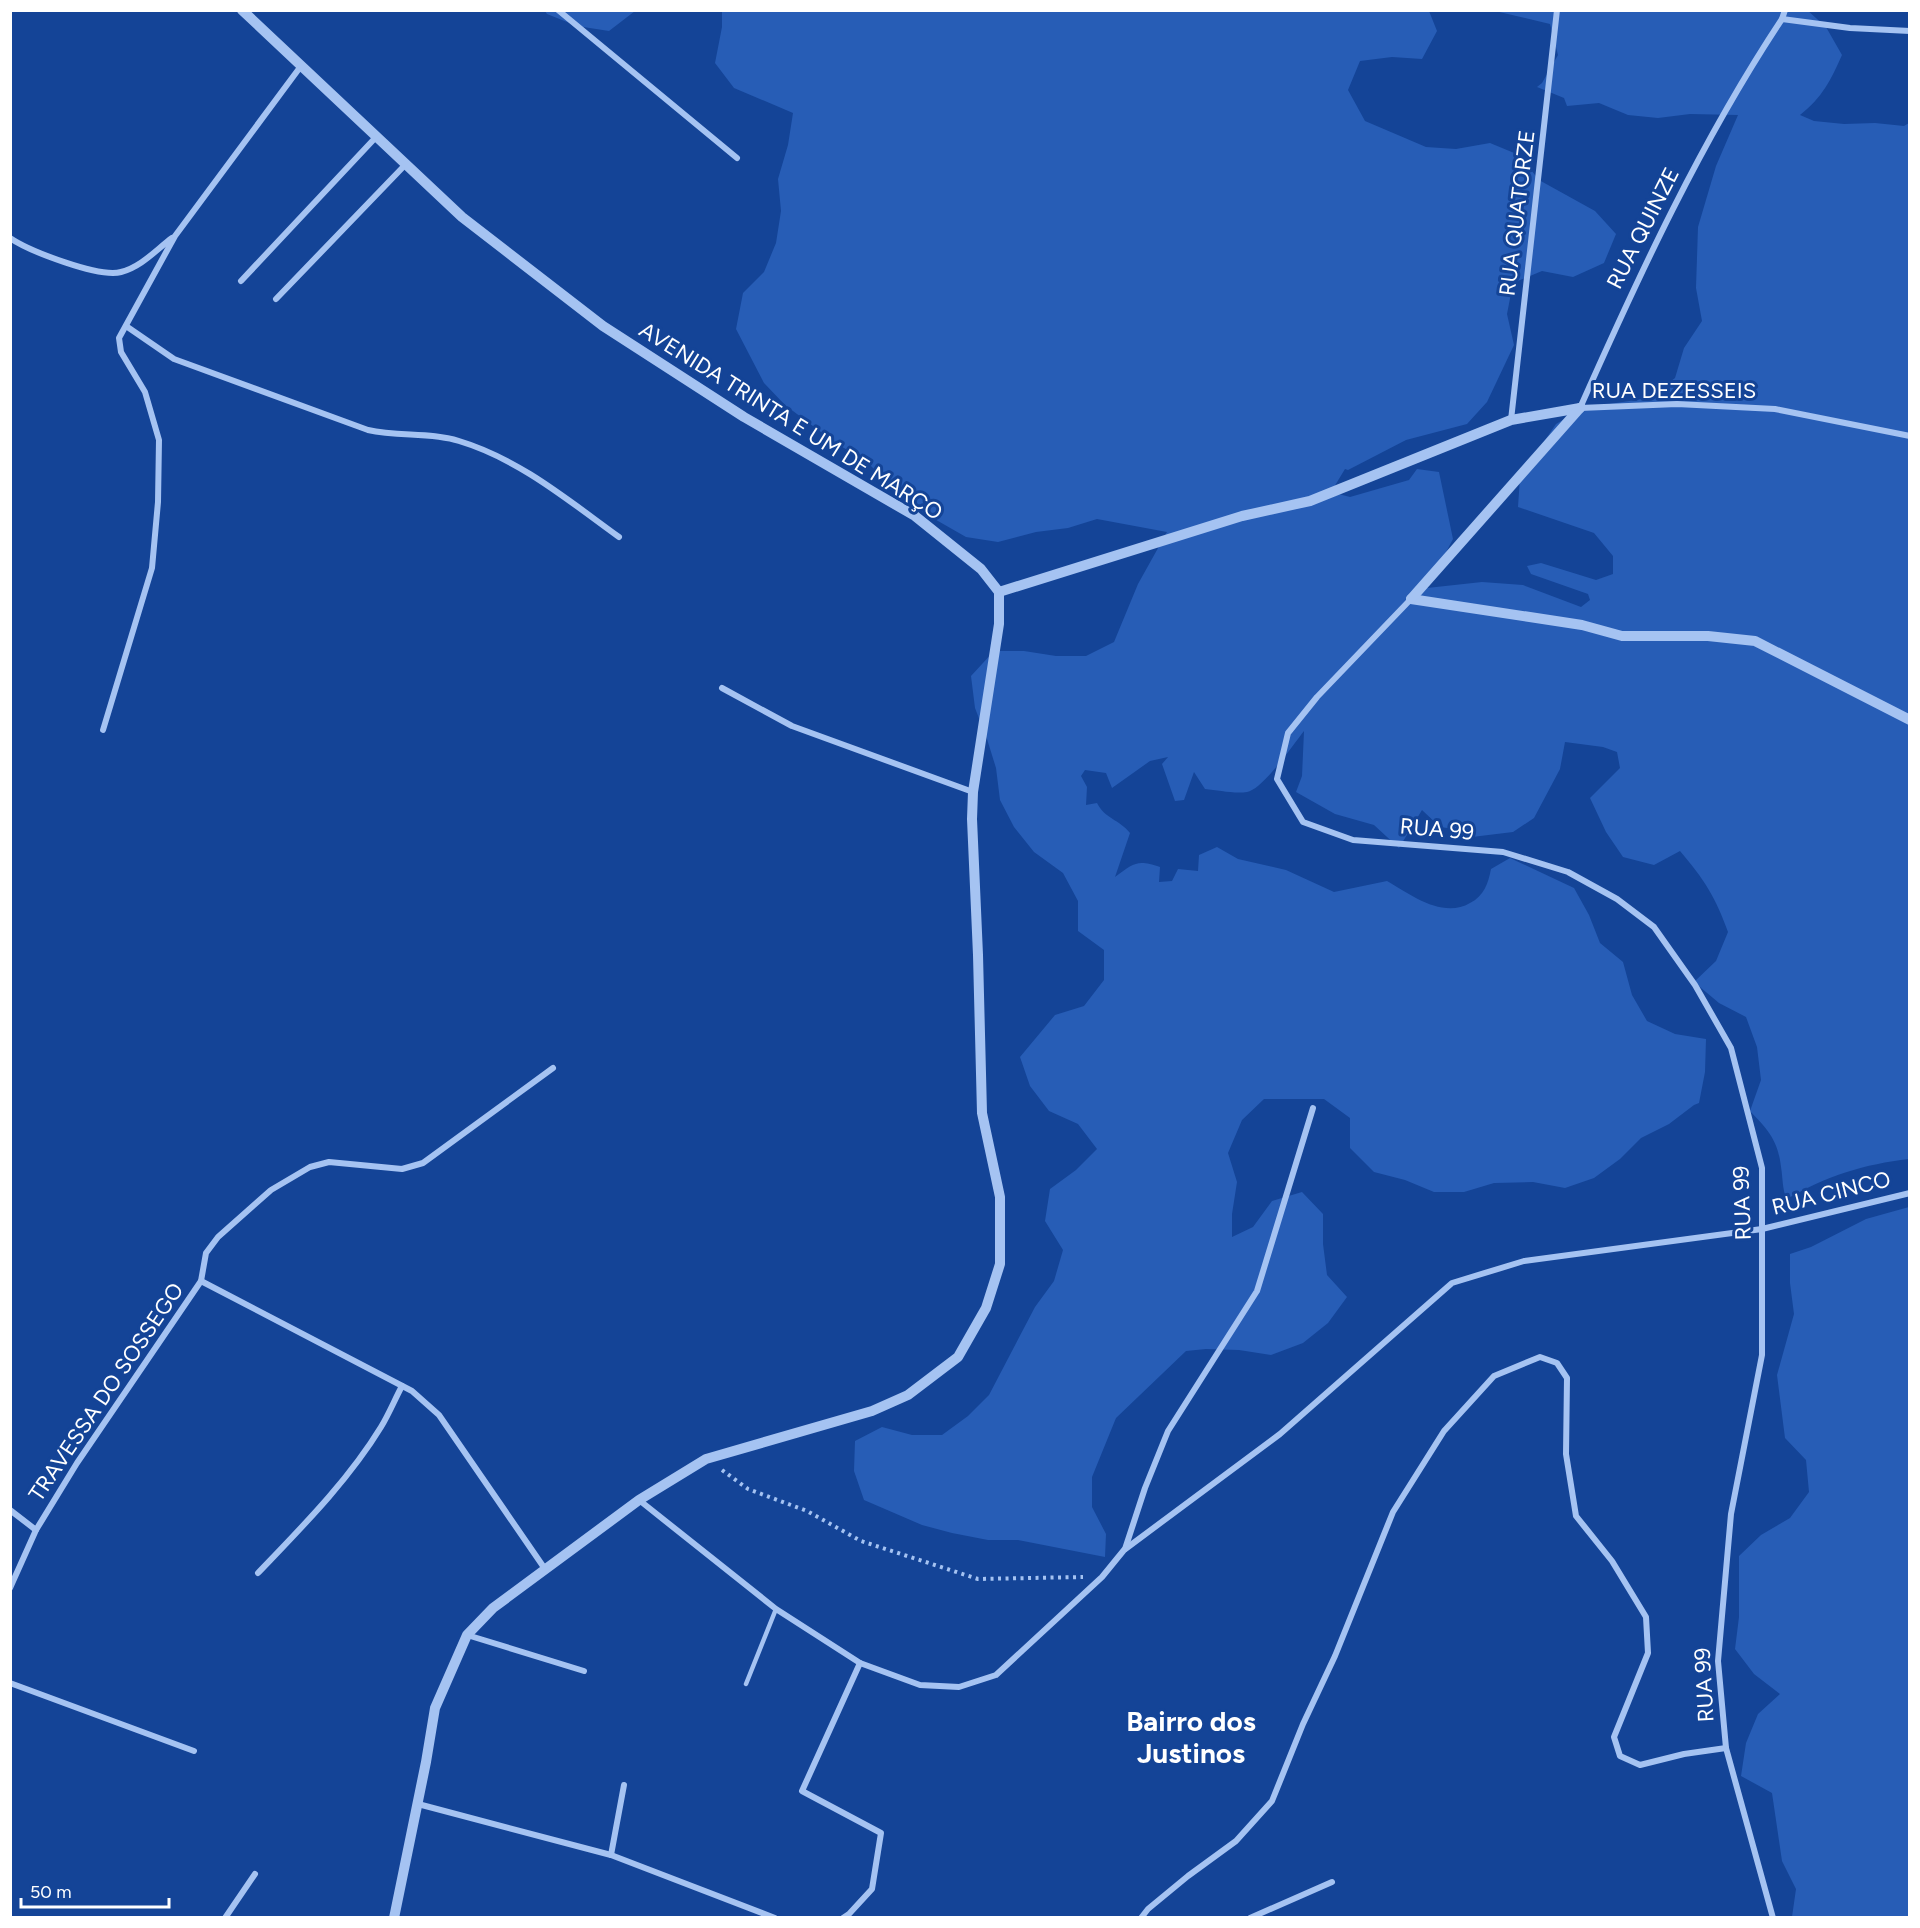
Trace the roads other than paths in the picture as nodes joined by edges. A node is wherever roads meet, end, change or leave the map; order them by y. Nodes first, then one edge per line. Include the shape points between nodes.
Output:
1 (242, 10) edge
2 (558, 10) edge
3 (1557, 10) edge
4 (1785, 10) edge
5 (1782, 19) junction
6 (1910, 31) edge
7 (301, 66) junction
8 (376, 136) junction
9 (738, 158) dead end
10 (406, 164) junction
11 (174, 236) junction
12 (10, 238) edge
13 (241, 281) dead end
14 (276, 300) dead end
15 (126, 326) junction
16 (1580, 408) junction
17 (1510, 420) junction
18 (1910, 436) edge
19 (619, 537) dead end
20 (999, 592) junction
21 (1411, 598) junction
22 (722, 688) dead end
23 (1910, 720) edge
24 (103, 730) dead end
25 (973, 792) junction
26 (553, 1068) dead end
27 (1313, 1108) dead end
28 (1910, 1193) edge
29 (1762, 1229) junction
30 (201, 1281) junction
31 (402, 1386) junction
32 (639, 1500) junction
33 (10, 1510) edge
34 (36, 1530) junction
35 (1124, 1550) junction
36 (545, 1569) junction
37 (258, 1573) dead end
38 (10, 1588) edge
39 (777, 1609) junction
40 (467, 1635) junction
41 (860, 1663) junction
42 (584, 1671) dead end
43 (10, 1683) edge
44 (746, 1684) dead end
45 (1726, 1748) junction
46 (194, 1751) dead end
47 (624, 1785) dead end
48 (418, 1804) junction
49 (611, 1855) junction
50 (255, 1874) dead end
51 (1332, 1882) dead end
52 (225, 1917) edge
53 (394, 1917) edge
54 (775, 1917) edge
55 (843, 1917) edge
56 (1141, 1917) edge
57 (1250, 1917) edge
58 (1773, 1917) edge

1 - 7 street, AVENIDA TRINTA E UM DE MARÇO
2 - 9 street
3 - 17 street, RUA QUATORZE
4 - 5 street, RUA QUINZE
5 - 6 street
5 - 16 street, RUA QUINZE via 1744,76 1642,269
7 - 8 street, AVENIDA TRINTA E UM DE MARÇO
7 - 11 street
8 - 10 street, AVENIDA TRINTA E UM DE MARÇO
8 - 13 street
10 - 14 street
10 - 20 street, AVENIDA TRINTA E UM DE MARÇO via 462,217 603,326 744,417 915,516 981,569
11 - 12 street via 139,265 120,273 86,269
11 - 15 street
15 - 19 street via 174,359 368,430 458,441 491,454 543,481
15 - 24 street via 119,338 121,352 145,392 159,440 158,502 153,568
16 - 17 street
16 - 18 street, RUA DEZESSEIS via 1677,404 1775,409
16 - 21 street
17 - 20 street via 1310,501 1242,516
20 - 25 street via 999,624
21 - 23 street via 1582,625 1622,636 1708,636 1755,641
21 - 29 street, RUA 99 via 1288,733 1277,779 1303,822 1353,840 1503,852 1568,872 1617,899 1654,927 1695,985 1731,1048 1762,1168
22 - 25 street via 792,726
25 - 32 street via 981,1113 1000,1197 1000,1264 987,1308 958,1357 908,1395 872,1411 706,1459
26 - 30 street, TRAVESSA DO SOSSEGO via 423,1163 402,1169 329,1162 310,1167 271,1190 218,1238 206,1254
27 - 35 street via 1257,1291 1168,1431
28 - 29 street, RUA CINCO
29 - 35 street, RUA CINCO via 1524,1261 1452,1283 1280,1434
29 - 45 street, RUA 99 via 1762,1355 1731,1514 1718,1661
30 - 31 street, TRAVESSA DO SOSSEGO
30 - 34 street, TRAVESSA DO SOSSEGO
31 - 36 street, TRAVESSA DO SOSSEGO via 439,1415
31 - 37 street via 357,1462
32 - 36 street
32 - 39 street
33 - 34 street
34 - 38 street, TRAVESSA DO SOSSEGO
35 - 41 street via 1102,1577 996,1675 959,1688 920,1685
36 - 40 street via 493,1608
39 - 41 street
39 - 44 lane
40 - 42 street
40 - 48 street via 435,1708
41 - 55 street via 802,1791 882,1833 872,1889
43 - 46 street
45 - 56 street via 1640,1765 1620,1756 1614,1737 1648,1653 1646,1617 1612,1561 1576,1516 1566,1454 1567,1378 1557,1363 1540,1357 1494,1376 1444,1431 1393,1512 1272,1802 1236,1841
45 - 58 street, RUA 99
47 - 49 street
48 - 49 street
48 - 53 street
49 - 54 street
50 - 52 street
51 - 57 street

